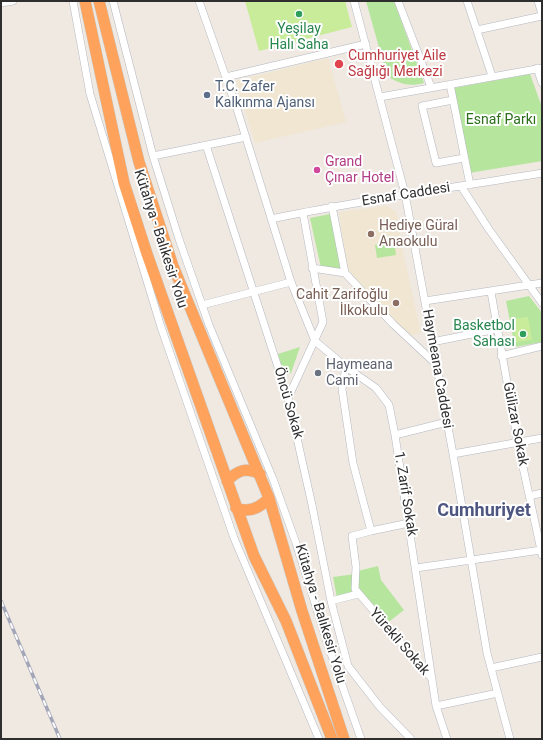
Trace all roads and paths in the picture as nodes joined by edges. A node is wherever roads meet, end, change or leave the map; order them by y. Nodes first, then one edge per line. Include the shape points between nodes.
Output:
1 (13, 1) edge
2 (73, 1) edge
3 (85, 1) edge
4 (99, 1) edge
5 (113, 1) edge
6 (199, 1) edge
7 (354, 1) edge
8 (398, 1) edge
9 (467, 1) edge
10 (538, 1) edge
11 (1, 3) edge
12 (542, 15) edge
13 (477, 30) junction
14 (366, 44) junction
15 (539, 68) edge
16 (492, 76) junction
17 (226, 77) junction
18 (542, 83) edge
19 (450, 84) junction
20 (431, 87) junction
21 (380, 97) junction
22 (453, 100) junction
23 (246, 136) junction
24 (206, 145) junction
25 (153, 156) junction
26 (464, 158) junction
27 (542, 173) edge
28 (470, 185) junction
29 (461, 186) junction
30 (405, 194) junction
31 (332, 206) junction
32 (303, 213) junction
33 (271, 219) junction
34 (312, 268) junction
35 (345, 273) junction
36 (291, 282) junction
37 (542, 283) edge
38 (530, 285) junction
39 (252, 291) junction
40 (491, 292) junction
41 (425, 301) junction
42 (542, 303) edge
43 (202, 305) junction
44 (497, 329) junction
45 (315, 341) junction
46 (432, 342) junction
47 (542, 346) edge
48 (501, 356) junction
49 (436, 364) junction
50 (346, 367) junction
51 (288, 398) junction
52 (447, 422) junction
53 (396, 435) junction
54 (542, 438) edge
55 (518, 444) junction
56 (453, 454) junction
57 (260, 474) junction
58 (227, 481) junction
59 (542, 493) edge
60 (529, 496) junction
61 (269, 498) junction
62 (236, 508) junction
63 (409, 523) junction
64 (370, 531) junction
65 (541, 553) edge
66 (471, 560) junction
67 (416, 568) junction
68 (358, 594) junction
69 (331, 601) junction
70 (542, 657) edge
71 (491, 668) junction
72 (432, 680) junction
73 (498, 693) junction
74 (436, 706) junction
75 (319, 739) edge
76 (332, 739) edge
77 (344, 739) edge
78 (361, 739) edge
79 (411, 739) edge
80 (447, 739) edge
81 (510, 739) edge

1 - 11 street
2 - 75 street via 90,94 161,327 234,538
3 - 58 highway, Kütahya - Balıkesir Yolu via 124,182
4 - 57 highway, Kütahya - Balıkesir Yolu via 139,162 173,266
5 - 25 street
6 - 17 street
7 - 14 street, Haymeana Caddesi
8 - 20 street
9 - 13 street
10 - 12 street
12 - 13 street
13 - 16 street
14 - 17 street
14 - 21 street, Haymeana Caddesi
15 - 16 street
15 - 18 street
16 - 19 street
17 - 23 street
19 - 20 street
19 - 22 street
20 - 21 street
21 - 30 street, Haymeana Caddesi
22 - 26 street
22 - 26 street via 422,106 436,163
23 - 24 street
23 - 33 street
24 - 25 street
24 - 39 street, Öncü Sokak
25 - 43 street
26 - 28 street
27 - 28 street, Esnaf Caddesi
28 - 29 street, Esnaf Caddesi
29 - 30 street, Esnaf Caddesi
29 - 38 street
30 - 31 street, Esnaf Caddesi
30 - 41 street, Haymeana Caddesi
31 - 32 street, Esnaf Caddesi
31 - 35 street
32 - 33 street, Esnaf Caddesi
32 - 34 street
33 - 36 street
34 - 35 street
34 - 45 street via 323,322
35 - 49 street via 393,324
36 - 39 street
36 - 45 street
37 - 38 street
38 - 40 street
38 - 42 street
39 - 43 street
39 - 51 street, Öncü Sokak
40 - 41 street
40 - 44 street, Gülizar Sokak
41 - 46 street, Haymeana Caddesi
43 - 78 street via 273,479
44 - 46 street
44 - 48 street, Gülizar Sokak
45 - 50 street, 1. Zarif Sokak
45 - 51 street
46 - 49 street, Haymeana Caddesi
47 - 48 street
48 - 55 street, Gülizar Sokak
49 - 52 street, Haymeana Caddesi
50 - 53 street, 1. Zarif Sokak via 376,388 389,405
50 - 64 street via 342,389 353,463
51 - 69 street, Öncü Sokak
52 - 53 street
52 - 56 street, Haymeana Caddesi
53 - 63 street, 1. Zarif Sokak
54 - 55 street
55 - 56 street
55 - 60 street, Gülizar Sokak
56 - 66 street, Haymeana Caddesi
57 - 58 highway via 245,469
57 - 61 highway, Kütahya - Balıkesir Yolu
58 - 62 highway, Kütahya - Balıkesir Yolu
59 - 60 street
60 - 65 street, Gülizar Sokak
61 - 62 highway via 253,509
61 - 77 highway, Kütahya - Balıkesir Yolu via 302,611
62 - 76 highway, Kütahya - Balıkesir Yolu via 254,556 298,649
63 - 64 street
63 - 67 street, 1. Zarif Sokak
64 - 68 street via 352,536 356,566 354,589
65 - 66 street
66 - 67 street
66 - 71 street, Haymeana Caddesi
67 - 72 street, 1. Zarif Sokak
68 - 69 street
68 - 72 street, Yürekli Sokak
69 - 79 street, Öncü Sokak via 348,666 380,707
70 - 71 street
71 - 73 street, Haymeana Caddesi
72 - 74 street, Yürekli Sokak
73 - 74 street
73 - 81 street, Haymeana Caddesi
74 - 80 street, Yürekli Sokak

